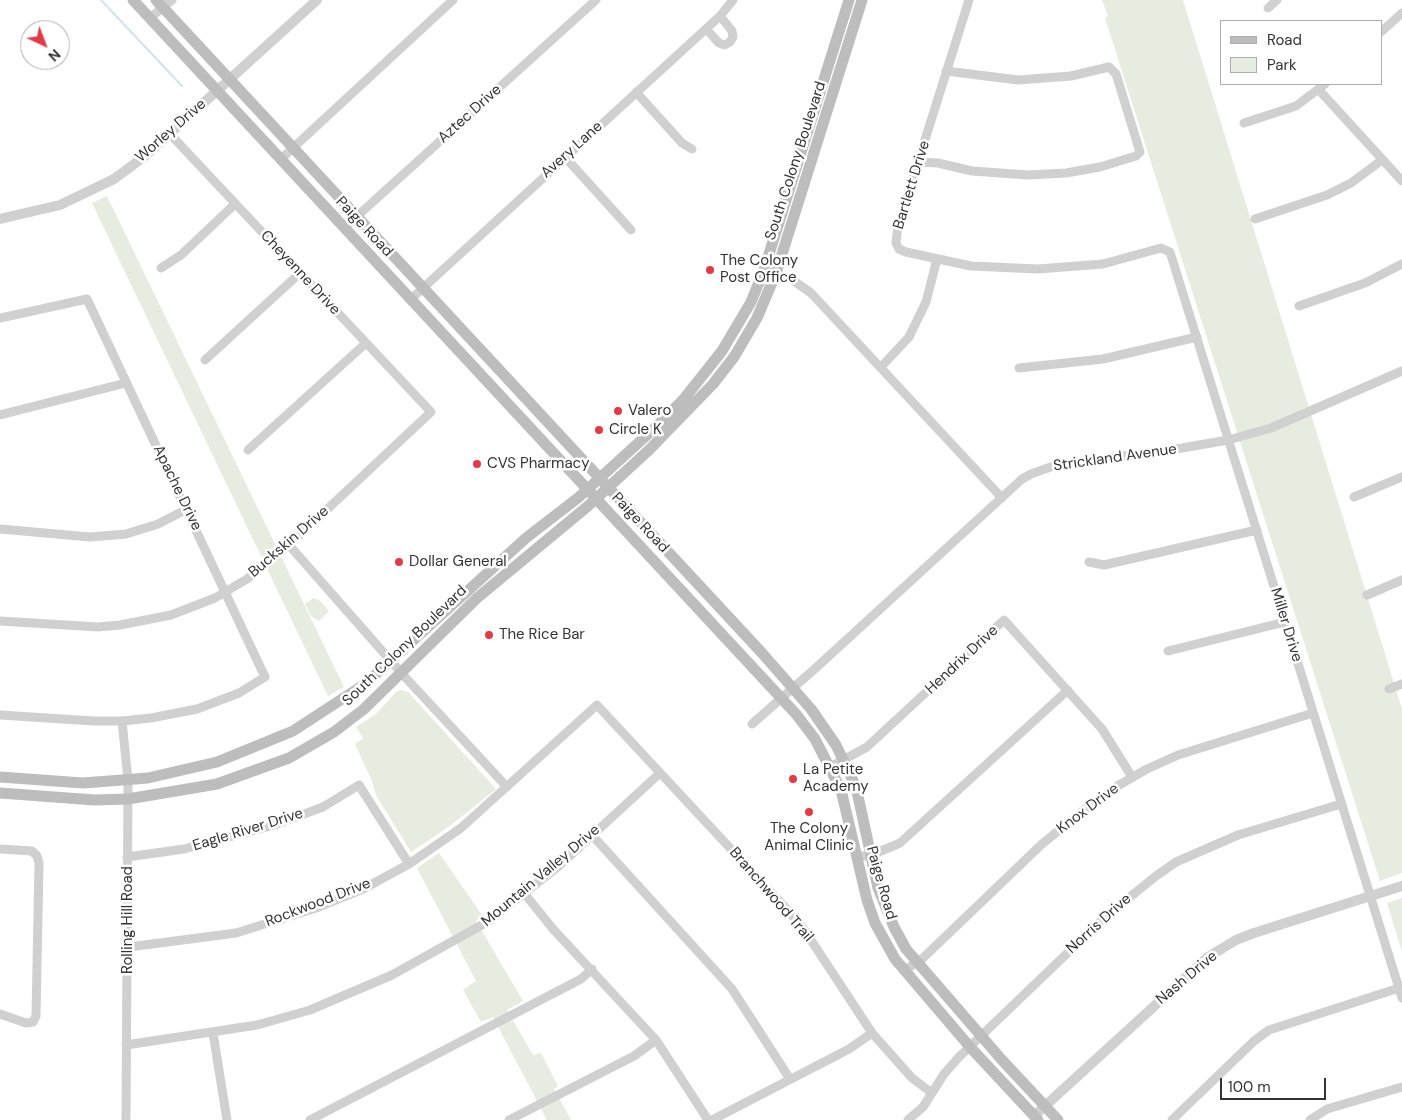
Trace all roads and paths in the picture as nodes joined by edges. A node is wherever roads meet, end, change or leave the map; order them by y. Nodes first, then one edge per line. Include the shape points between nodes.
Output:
1 (133, 0) edge
2 (318, 0) edge
3 (453, 0) edge
4 (596, 0) edge
5 (733, 0) edge
6 (849, 0) edge
7 (862, 0) edge
8 (969, 0) edge
9 (1276, 0) edge
10 (163, 2) edge
11 (1268, 8) dead end
12 (1402, 13) edge
13 (720, 16) junction
14 (150, 18) junction
15 (706, 29) junction
16 (1382, 31) edge
17 (946, 71) junction
18 (230, 80) junction
19 (1322, 87) edge
20 (218, 91) junction
21 (636, 92) junction
22 (1244, 123) dead end
23 (170, 134) junction
24 (807, 135) junction
25 (818, 138) junction
26 (294, 148) junction
27 (692, 148) dead end
28 (565, 156) junction
29 (282, 159) junction
30 (1382, 160) junction
31 (918, 162) junction
32 (1402, 181) edge
33 (235, 204) junction
34 (358, 216) junction
35 (0, 219) edge
36 (1255, 219) dead end
37 (344, 228) junction
38 (631, 230) dead end
39 (1170, 252) joint
40 (937, 259) junction
41 (1402, 264) edge
42 (160, 268) dead end
43 (770, 272) junction
44 (300, 273) junction
45 (424, 288) junction
46 (411, 299) junction
47 (1299, 306) dead end
48 (0, 318) edge
49 (748, 333) junction
50 (733, 335) junction
51 (1197, 337) junction
52 (366, 343) junction
53 (205, 360) dead end
54 (881, 367) junction
55 (1019, 368) dead end
56 (1402, 371) edge
57 (703, 376) junction
58 (126, 383) junction
59 (713, 384) junction
60 (528, 401) junction
61 (431, 412) joint
62 (0, 414) edge
63 (518, 414) junction
64 (1228, 440) junction
65 (248, 450) dead end
66 (1402, 477) edge
67 (599, 478) junction
68 (607, 488) junction
69 (587, 489) junction
70 (596, 498) junction
71 (1002, 498) junction
72 (1354, 498) dead end
73 (187, 509) junction
74 (0, 529) edge
75 (1257, 530) junction
76 (289, 545) junction
77 (514, 548) junction
78 (530, 552) junction
79 (1089, 562) dead end
80 (1402, 580) edge
81 (697, 585) junction
82 (226, 591) junction
83 (473, 593) junction
84 (1367, 594) dead end
85 (686, 595) junction
86 (0, 621) edge
87 (1285, 622) junction
88 (1168, 651) dead end
89 (392, 660) junction
90 (402, 673) junction
91 (1402, 684) edge
92 (793, 688) junction
93 (1389, 689) dead end
94 (1068, 690) junction
95 (782, 698) junction
96 (597, 705) joint
97 (1313, 713) junction
98 (0, 715) edge
99 (122, 721) junction
100 (752, 724) dead end
101 (844, 760) junction
102 (830, 767) junction
103 (660, 773) junction
104 (0, 777) edge
105 (1132, 777) junction
106 (128, 780) junction
107 (507, 788) junction
108 (0, 793) edge
109 (128, 799) junction
110 (1341, 804) junction
111 (592, 835) junction
112 (0, 849) edge
113 (856, 856) junction
114 (869, 856) junction
115 (128, 857) junction
116 (409, 864) junction
117 (1402, 886) edge
118 (524, 893) junction
119 (1370, 897) junction
120 (129, 947) junction
121 (916, 963) junction
122 (592, 969) junction
123 (904, 971) junction
124 (1399, 988) junction
125 (1402, 998) edge
126 (0, 1014) edge
127 (213, 1033) junction
128 (872, 1033) junction
129 (981, 1036) junction
130 (656, 1040) junction
131 (126, 1045) junction
132 (970, 1047) junction
133 (790, 1079) junction
134 (1402, 1087) edge
135 (932, 1093) junction
136 (1045, 1106) junction
137 (1036, 1118) edge
138 (126, 1120) edge
139 (227, 1120) edge
140 (310, 1120) edge
141 (510, 1120) edge
142 (710, 1120) edge
143 (908, 1120) edge
144 (1058, 1120) edge
145 (1172, 1120) edge
146 (1310, 1120) edge

1 - 14 main road, Paige Road
2 - 18 street, Worley Drive
3 - 26 street
4 - 34 street, Aztec Drive
5 - 13 street, Avery Lane
6 - 24 main road, South Colony Boulevard
7 - 25 main road, South Colony Boulevard
8 - 17 street, Bartlett Drive
9 - 11 street
10 - 14 street
10 - 18 main road, Paige Road
12 - 16 street
13 - 15 street, Avery Lane
13 - 15 street via 732,31 730,42 725,45 719,43
14 - 20 main road, Paige Road
15 - 21 street, Avery Lane
17 - 31 street, Bartlett Drive
17 - 31 street via 1018,80 1071,76 1109,67 1116,74 1140,152 1136,156 1083,170 1028,175 972,171
18 - 20 street, Worley Drive
18 - 26 main road, Paige Road
19 - 22 street via 1296,106
19 - 30 street
20 - 23 street, Worley Drive
20 - 29 main road, Paige Road
21 - 27 street via 682,143
21 - 28 street, Avery Lane
23 - 33 street, Cheyenne Drive
23 - 35 street, Worley Drive via 122,173 94,190 60,206
24 - 25 main road
24 - 43 main road, South Colony Boulevard
25 - 43 main road, South Colony Boulevard
26 - 29 street
26 - 34 main road, Paige Road
28 - 38 street
28 - 45 street, Avery Lane
29 - 37 main road, Paige Road
30 - 32 street
30 - 36 street via 1351,183 1327,195
31 - 40 street, Bartlett Drive via 896,233 896,243 906,252
33 - 42 street via 181,256
33 - 44 street, Cheyenne Drive
34 - 37 street, Aztec Drive
34 - 45 main road, Paige Road
37 - 46 main road, Paige Road
39 - 40 street, Bartlett Drive via 1161,248 1103,264 1056,269 995,268
39 - 51 street, Miller Drive
40 - 54 street via 926,302 909,337
41 - 47 street via 1365,283
43 - 49 main road, South Colony Boulevard
43 - 50 main road, South Colony Boulevard
43 - 54 street via 794,281 811,293
44 - 52 street, Cheyenne Drive
44 - 53 street
45 - 46 street, Avery Lane
45 - 60 main road, Paige Road
46 - 63 main road, Paige Road
48 - 58 street, Apache Drive via 87,299
49 - 50 main road
49 - 59 main road, South Colony Boulevard via 734,358
50 - 57 main road, South Colony Boulevard
51 - 55 street via 1103,359
51 - 64 street, Miller Drive
52 - 61 street, Cheyenne Drive
52 - 65 street
54 - 71 street
56 - 64 street, Strickland Avenue via 1271,428
57 - 59 main road
57 - 67 main road, South Colony Boulevard via 658,425
58 - 62 street
58 - 73 street, Apache Drive
59 - 68 main road, South Colony Boulevard via 679,422
60 - 63 main road
60 - 67 main road, Paige Road
61 - 76 street, Buckskin Drive
63 - 69 main road, Paige Road
64 - 71 street, Strickland Avenue via 1047,466 1022,479
64 - 75 street, Miller Drive
66 - 72 street
67 - 68 main road, Paige Road
67 - 69 main road, South Colony Boulevard
68 - 70 main road, South Colony Boulevard
68 - 81 main road, Paige Road
69 - 70 main road, Paige Road
69 - 77 main road, South Colony Boulevard
70 - 78 main road, South Colony Boulevard
70 - 85 main road, Paige Road
71 - 92 street, Strickland Avenue
73 - 74 street via 158,524 126,534 90,537
73 - 82 street, Apache Drive
75 - 79 street via 1104,565
75 - 87 street, Miller Drive
76 - 82 street, Buckskin Drive via 247,579
76 - 89 street
77 - 78 main road
77 - 83 main road, South Colony Boulevard
78 - 83 main road, South Colony Boulevard
80 - 84 street
81 - 85 main road
81 - 92 main road, Paige Road
82 - 86 street, Buckskin Drive via 171,615 120,625 98,627
82 - 99 street, Apache Drive via 265,677 239,693 197,709
83 - 89 main road, South Colony Boulevard
83 - 90 main road, South Colony Boulevard
85 - 95 main road, Paige Road
87 - 88 street
87 - 97 street, Miller Drive
89 - 90 street
89 - 106 main road, South Colony Boulevard via 346,699 274,741 200,767
90 - 107 street
90 - 109 main road, South Colony Boulevard via 334,732 289,758 218,784
91 - 93 street
92 - 95 street, Strickland Avenue
92 - 101 main road, Paige Road via 823,726
94 - 101 street, Hendrix Drive via 1004,620 868,747
94 - 105 street, Hendrix Drive via 1102,729
94 - 114 street via 914,832 900,843
95 - 100 street, Strickland Avenue
95 - 102 main road, Paige Road via 815,738
96 - 103 street, Branchwood Trail
96 - 107 street, Rockwood Drive
97 - 105 street, Knox Drive via 1201,747
97 - 110 street, Miller Drive
98 - 99 street
99 - 106 street, Rolling Hill Road
101 - 102 street, Hendrix Drive
101 - 114 main road, Paige Road via 862,805
102 - 113 main road, Paige Road via 847,811
103 - 111 street, Mountain Valley Drive
103 - 128 street, Branchwood Trail via 805,931
104 - 106 main road, South Colony Boulevard via 83,783
105 - 121 street, Knox Drive via 1042,844
106 - 109 street, Rolling Hill Road
107 - 116 street, Rockwood Drive via 460,828
108 - 109 main road, South Colony Boulevard via 95,800
109 - 115 street, Rolling Hill Road
110 - 119 street, Miller Drive
110 - 129 street, Norris Drive via 1238,835 1176,862 1104,918
111 - 118 street, Mountain Valley Drive
111 - 133 street via 732,988
112 - 126 street via 32,852 40,863 36,1016 33,1022 26,1023
113 - 114 street
113 - 123 main road, Paige Road via 875,923
114 - 121 main road, Paige Road via 887,912
115 - 116 street, Eagle River Drive via 184,849 274,826 323,807 359,785
115 - 120 street, Rolling Hill Road
116 - 120 street, Rockwood Drive via 363,889 236,933
117 - 119 street, Nash Drive
118 - 122 street
118 - 127 street, Mountain Valley Drive via 489,921 392,976 310,1010
119 - 124 street, Miller Drive
119 - 136 street, Nash Drive via 1254,933 1208,957
120 - 131 street, Rolling Hill Road
121 - 123 street, Knox Drive
121 - 129 main road, Paige Road
122 - 130 street
122 - 140 street via 572,984
123 - 132 main road, Paige Road
124 - 125 street, Miller Drive
124 - 145 street via 1269,1030
127 - 131 street, Mountain Valley Drive
127 - 139 street
128 - 133 street
128 - 135 street, Branchwood Trail via 912,1078
129 - 132 street, Norris Drive
129 - 136 main road, Paige Road
130 - 141 street via 634,1056
130 - 142 street
131 - 138 street, Rolling Hill Road
132 - 135 street, Norris Drive via 944,1074
132 - 137 main road, Paige Road
133 - 142 street
134 - 146 street via 1327,1109
135 - 143 street, Norris Drive via 923,1107
136 - 137 street, Nash Drive
136 - 144 main road, Paige Road

